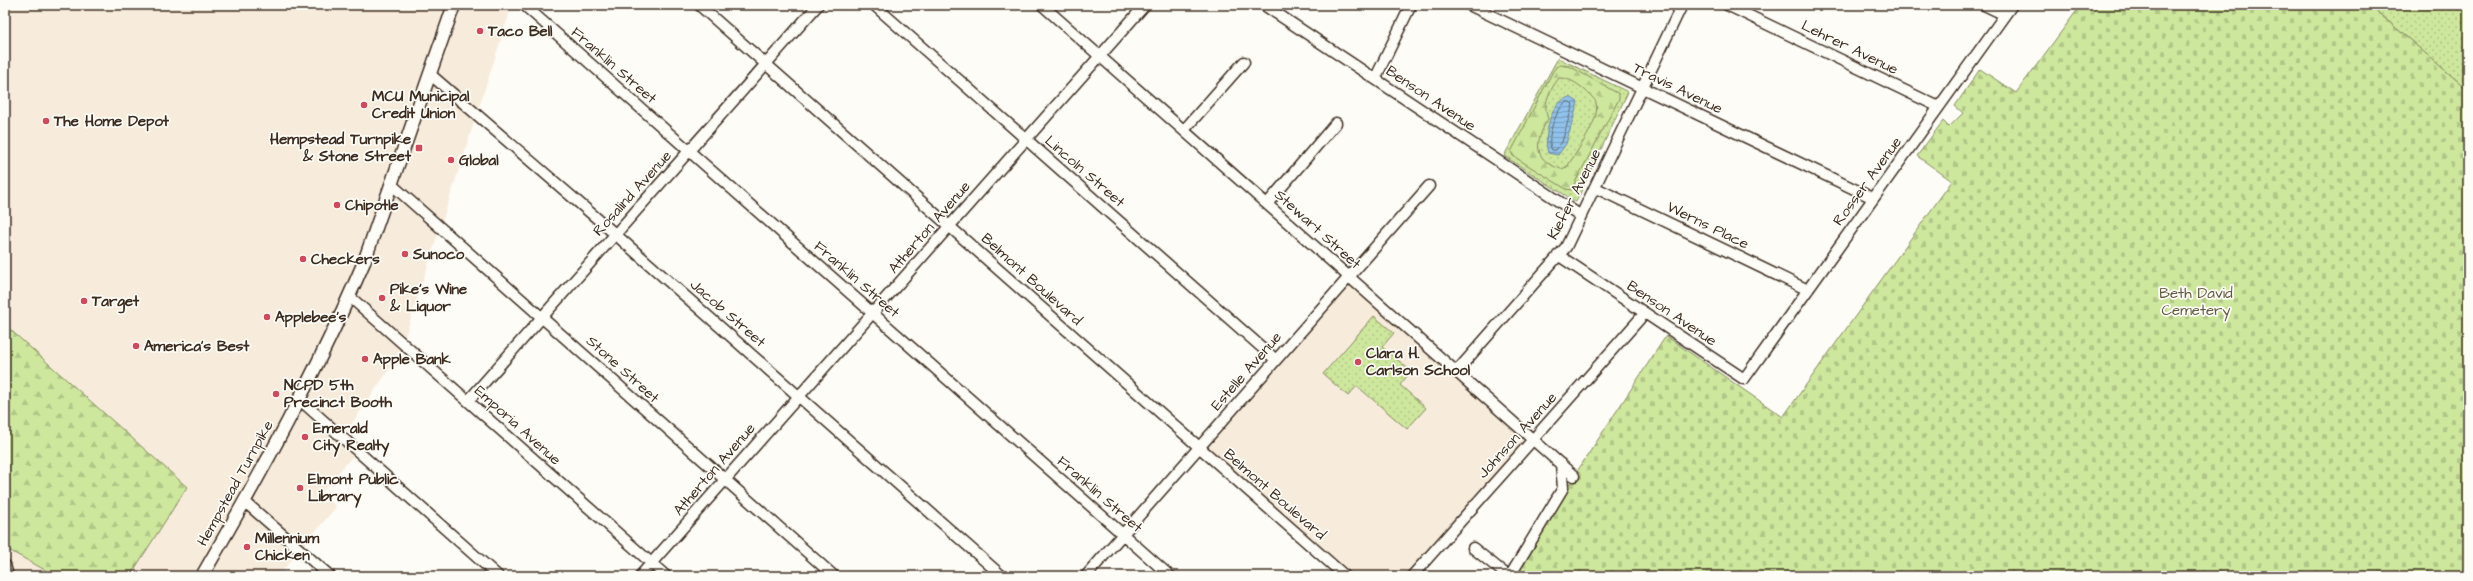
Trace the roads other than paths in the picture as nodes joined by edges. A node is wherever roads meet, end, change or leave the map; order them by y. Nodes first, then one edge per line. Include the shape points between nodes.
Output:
1 (454, 5) edge
2 (524, 5) edge
3 (699, 5) edge
4 (818, 5) edge
5 (874, 5) edge
6 (1042, 5) edge
7 (1145, 5) edge
8 (1264, 5) edge
9 (1410, 5) edge
10 (1469, 5) edge
11 (1682, 5) edge
12 (1727, 5) edge
13 (1984, 5) edge
14 (2012, 5) edge
15 (2005, 15) junction
16 (1100, 56) junction
17 (1244, 62) dead end
18 (766, 64) junction
19 (431, 75) junction
20 (1375, 79) junction
21 (1642, 88) junction
22 (1939, 107) junction
23 (1336, 123) dead end
24 (1184, 130) junction
25 (1026, 139) junction
26 (689, 151) junction
27 (391, 184) junction
28 (1429, 186) dead end
29 (1596, 188) junction
30 (1873, 198) junction
31 (1267, 204) junction
32 (1581, 216) junction
33 (949, 226) junction
34 (616, 234) junction
35 (1558, 255) junction
36 (1349, 278) junction
37 (1808, 290) junction
38 (350, 296) junction
39 (873, 313) junction
40 (1645, 313) junction
41 (542, 317) junction
42 (1276, 360) junction
43 (1456, 372) junction
44 (1748, 374) joint
45 (799, 396) junction
46 (299, 400) junction
47 (468, 400) junction
48 (1533, 440) junction
49 (1199, 447) junction
50 (1561, 464) junction
51 (1574, 476) dead end
52 (725, 479) junction
53 (244, 501) junction
54 (1123, 534) junction
55 (1473, 548) dead end
56 (651, 563) junction
57 (5, 565) edge
58 (8, 576) edge
59 (202, 576) edge
60 (330, 576) edge
61 (498, 576) edge
62 (640, 576) edge
63 (666, 576) edge
64 (834, 576) edge
65 (1002, 576) edge
66 (1086, 576) edge
67 (1170, 576) edge
68 (1345, 576) edge
69 (1412, 576) edge
70 (1509, 576) edge

1 - 19 main road, Hempstead Turnpike
2 - 26 street, Franklin Street
3 - 18 street, Belmont Boulevard
4 - 18 street, Rosalind Avenue
5 - 25 street, Lincoln Street
6 - 16 street, Stewart Street
7 - 16 street, Atherton Avenue
8 - 20 street, Benson Avenue
9 - 20 street
10 - 21 street, Travis Avenue
11 - 21 street, Kiefer Avenue
12 - 22 street, Lehrer Avenue
13 - 15 street
14 - 15 street, Rosser Avenue
15 - 22 street, Rosser Avenue
16 - 24 street, Stewart Street
16 - 25 street, Atherton Avenue
17 - 24 street
18 - 26 street, Rosalind Avenue
18 - 33 street, Belmont Boulevard
19 - 27 main road, Hempstead Turnpike
19 - 34 street, Jacob Street
20 - 32 street, Benson Avenue
21 - 29 street, Kiefer Avenue
21 - 30 street, Travis Avenue
22 - 30 street, Rosser Avenue
23 - 31 street
24 - 31 street, Stewart Street
25 - 33 street, Atherton Avenue
25 - 42 street, Lincoln Street
26 - 34 street, Rosalind Avenue
26 - 39 street, Franklin Street
27 - 38 main road, Hempstead Turnpike
27 - 41 street, Stone Street
28 - 36 street, Estelle Avenue
29 - 32 street, Kiefer Avenue
29 - 37 street, Werns Place
30 - 37 street, Rosser Avenue
31 - 36 street, Stewart Street
32 - 35 street, Kiefer Avenue via 1566,247
33 - 39 street, Atherton Avenue
33 - 49 street, Belmont Boulevard
34 - 41 street, Rosalind Avenue
34 - 45 street, Jacob Street
35 - 40 street, Benson Avenue
35 - 43 street, Kiefer Avenue
36 - 42 street, Estelle Avenue
36 - 43 street, Stewart Street
37 - 44 street, Rosser Avenue
38 - 46 main road, Hempstead Turnpike
38 - 47 street, Emporia Avenue
39 - 45 street, Atherton Avenue
39 - 54 street, Franklin Street
40 - 44 street, Benson Avenue via 1744,379
40 - 48 street, Johnson Avenue
41 - 47 street, Rosalind Avenue
41 - 52 street, Stone Street
42 - 49 street, Estelle Avenue
43 - 48 street, Stewart Street
45 - 52 street, Atherton Avenue
45 - 65 street, Jacob Street
46 - 53 main road, Hempstead Turnpike
46 - 61 street
47 - 56 street, Emporia Avenue
48 - 50 street, Stewart Street
48 - 69 street, Johnson Avenue
49 - 54 street, Estelle Avenue
49 - 68 street, Belmont Boulevard
50 - 51 street, Stewart Street
50 - 70 street via 1563,488
52 - 56 street, Atherton Avenue
52 - 64 street, Stone Street
53 - 59 main road, Hempstead Turnpike
53 - 60 street
54 - 66 street, Estelle Avenue
54 - 67 street, Franklin Street
55 - 70 street
56 - 62 street, Atherton Avenue
56 - 63 street, Emporia Avenue
57 - 58 street

